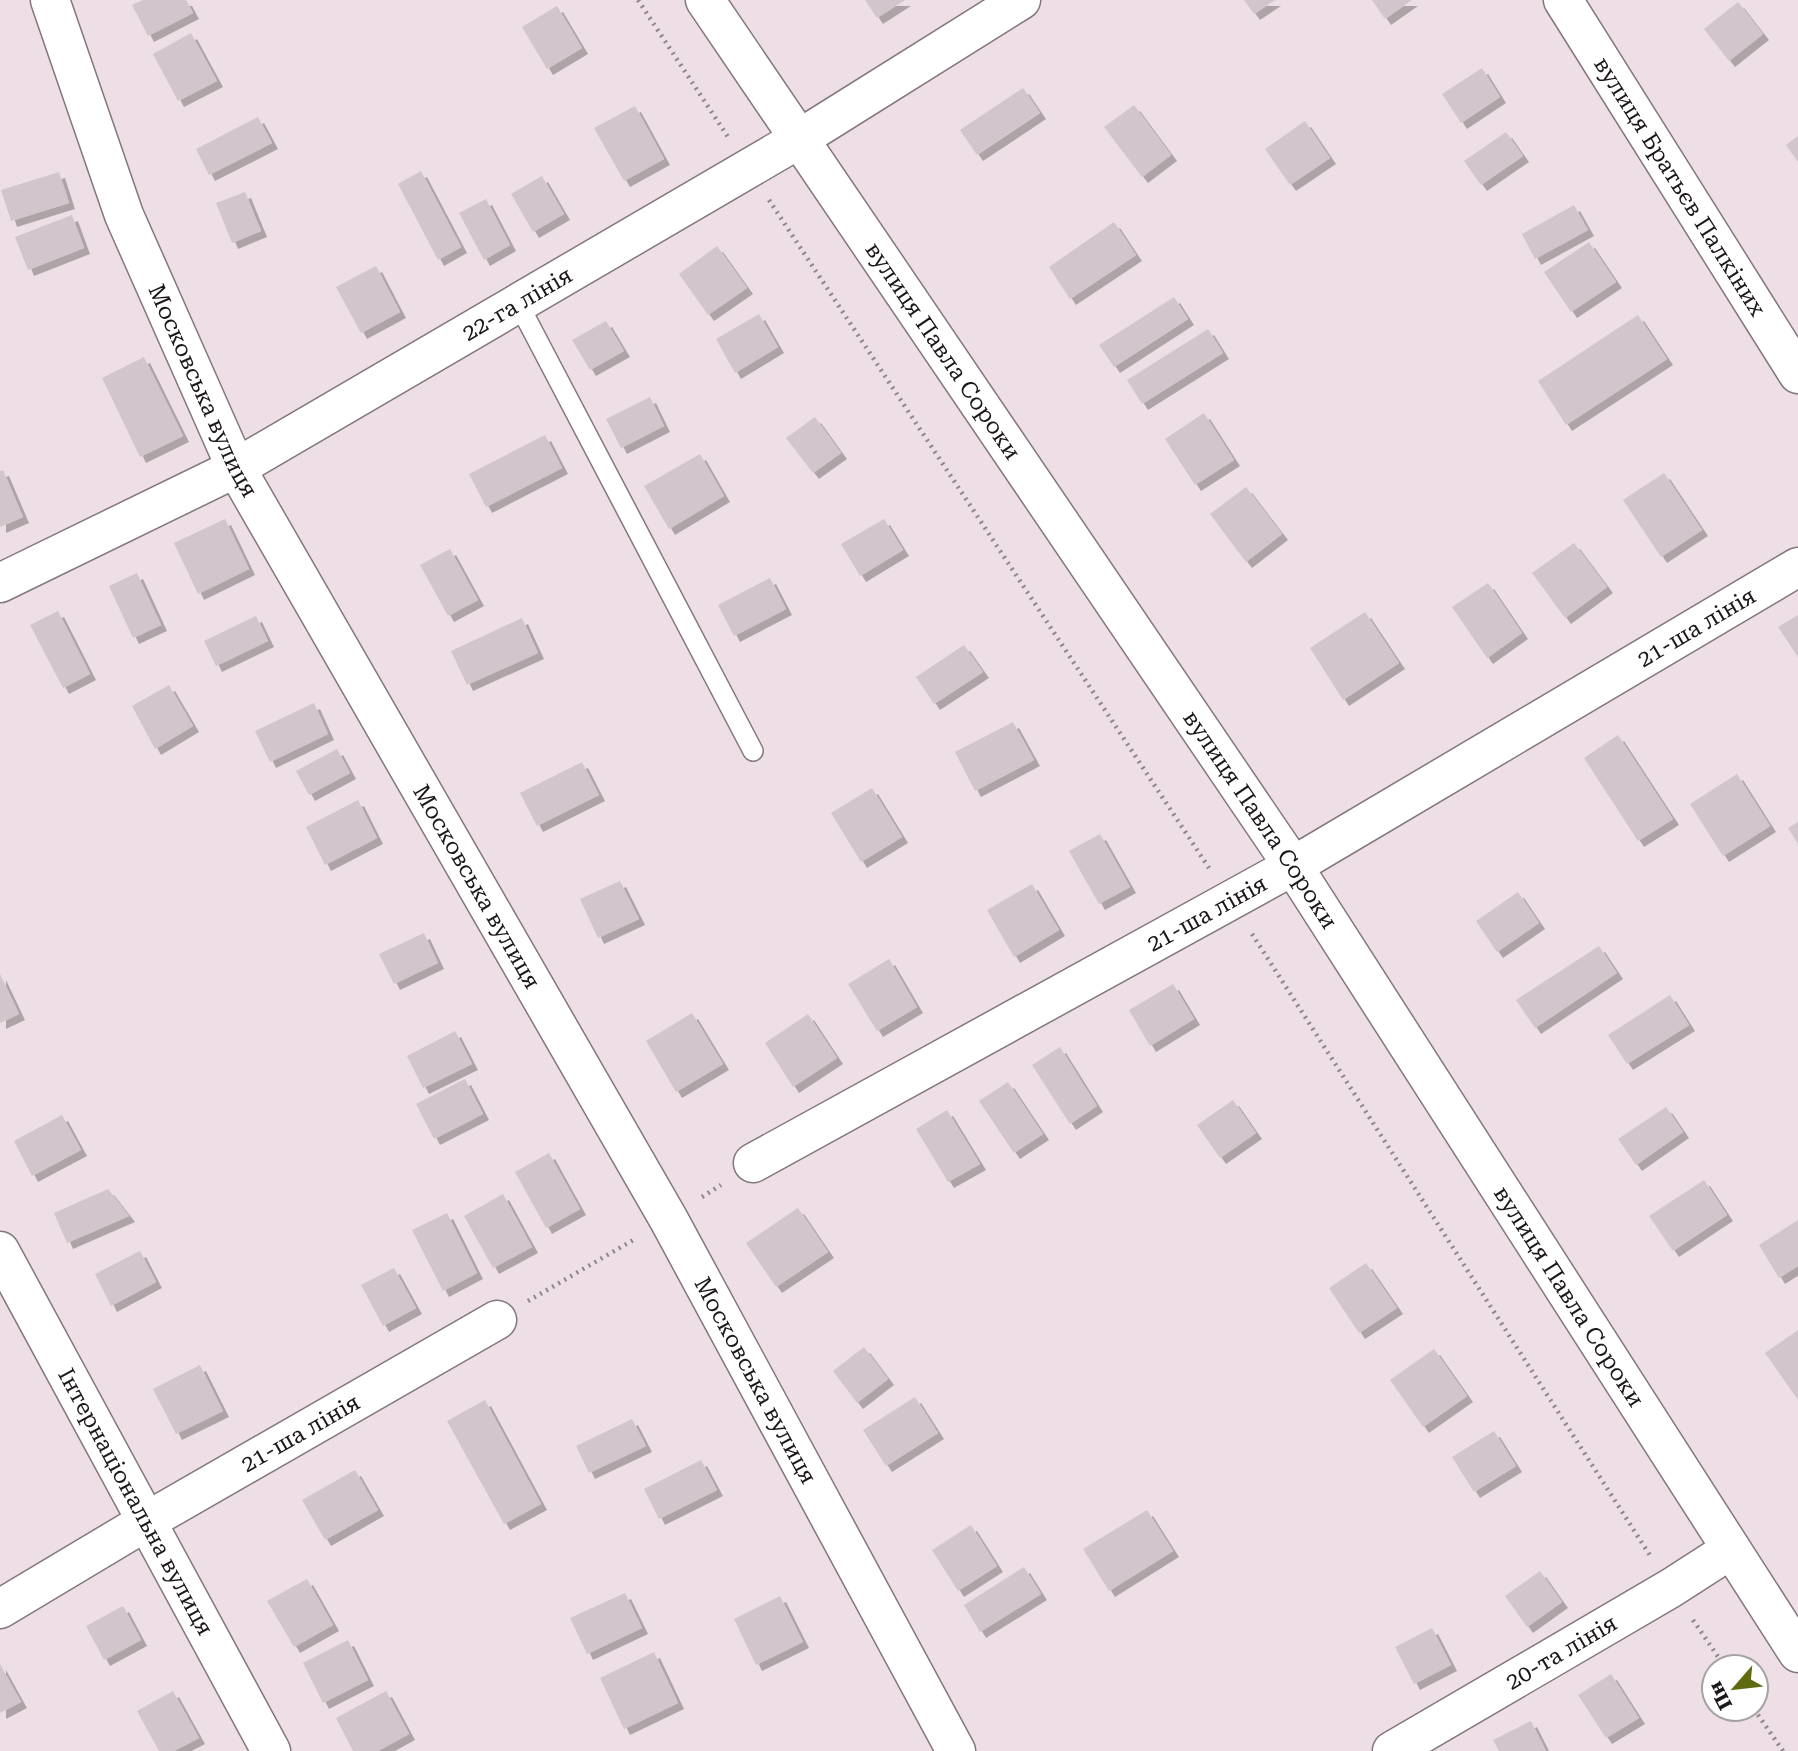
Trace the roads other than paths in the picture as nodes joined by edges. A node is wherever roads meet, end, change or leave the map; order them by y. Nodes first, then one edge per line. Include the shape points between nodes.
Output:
1 (50, 0) edge
2 (705, 0) edge
3 (1021, 0) edge
4 (1563, 0) edge
5 (799, 139) junction
6 (519, 303) junction
7 (1798, 374) edge
8 (236, 468) junction
9 (1798, 567) edge
10 (0, 583) edge
11 (753, 751) dead end
12 (1293, 866) junction
13 (752, 1163) dead end
14 (0, 1251) edge
15 (497, 1320) road end
16 (148, 1521) junction
17 (1730, 1550) junction
18 (0, 1609) edge
19 (1798, 1653) edge
20 (271, 1751) edge
21 (956, 1751) edge
22 (1392, 1751) edge

1 - 8 street, Московська вулиця via 124,215
2 - 5 street, вулиця Павла Сороки
3 - 5 street, 22-га лінія
4 - 7 street, вулиця Братьєв Палкіних
5 - 6 street, 22-га лінія
5 - 12 street, вулиця Павла Сороки
6 - 8 street, 22-га лінія
6 - 11 lane
8 - 10 street, 22-га лінія
8 - 21 street, Московська вулиця via 662,1207
9 - 12 street, 21-ша лінія
12 - 13 street, 21-ша лінія
12 - 17 street, вулиця Павла Сороки
14 - 16 street, Інтернаціональна вулиця
15 - 16 street, 21-ша лінія
16 - 18 street, 21-ша лінія
16 - 20 street, Інтернаціональна вулиця
17 - 19 street, вулиця Павла Сороки
17 - 22 street, 20-та лінія

